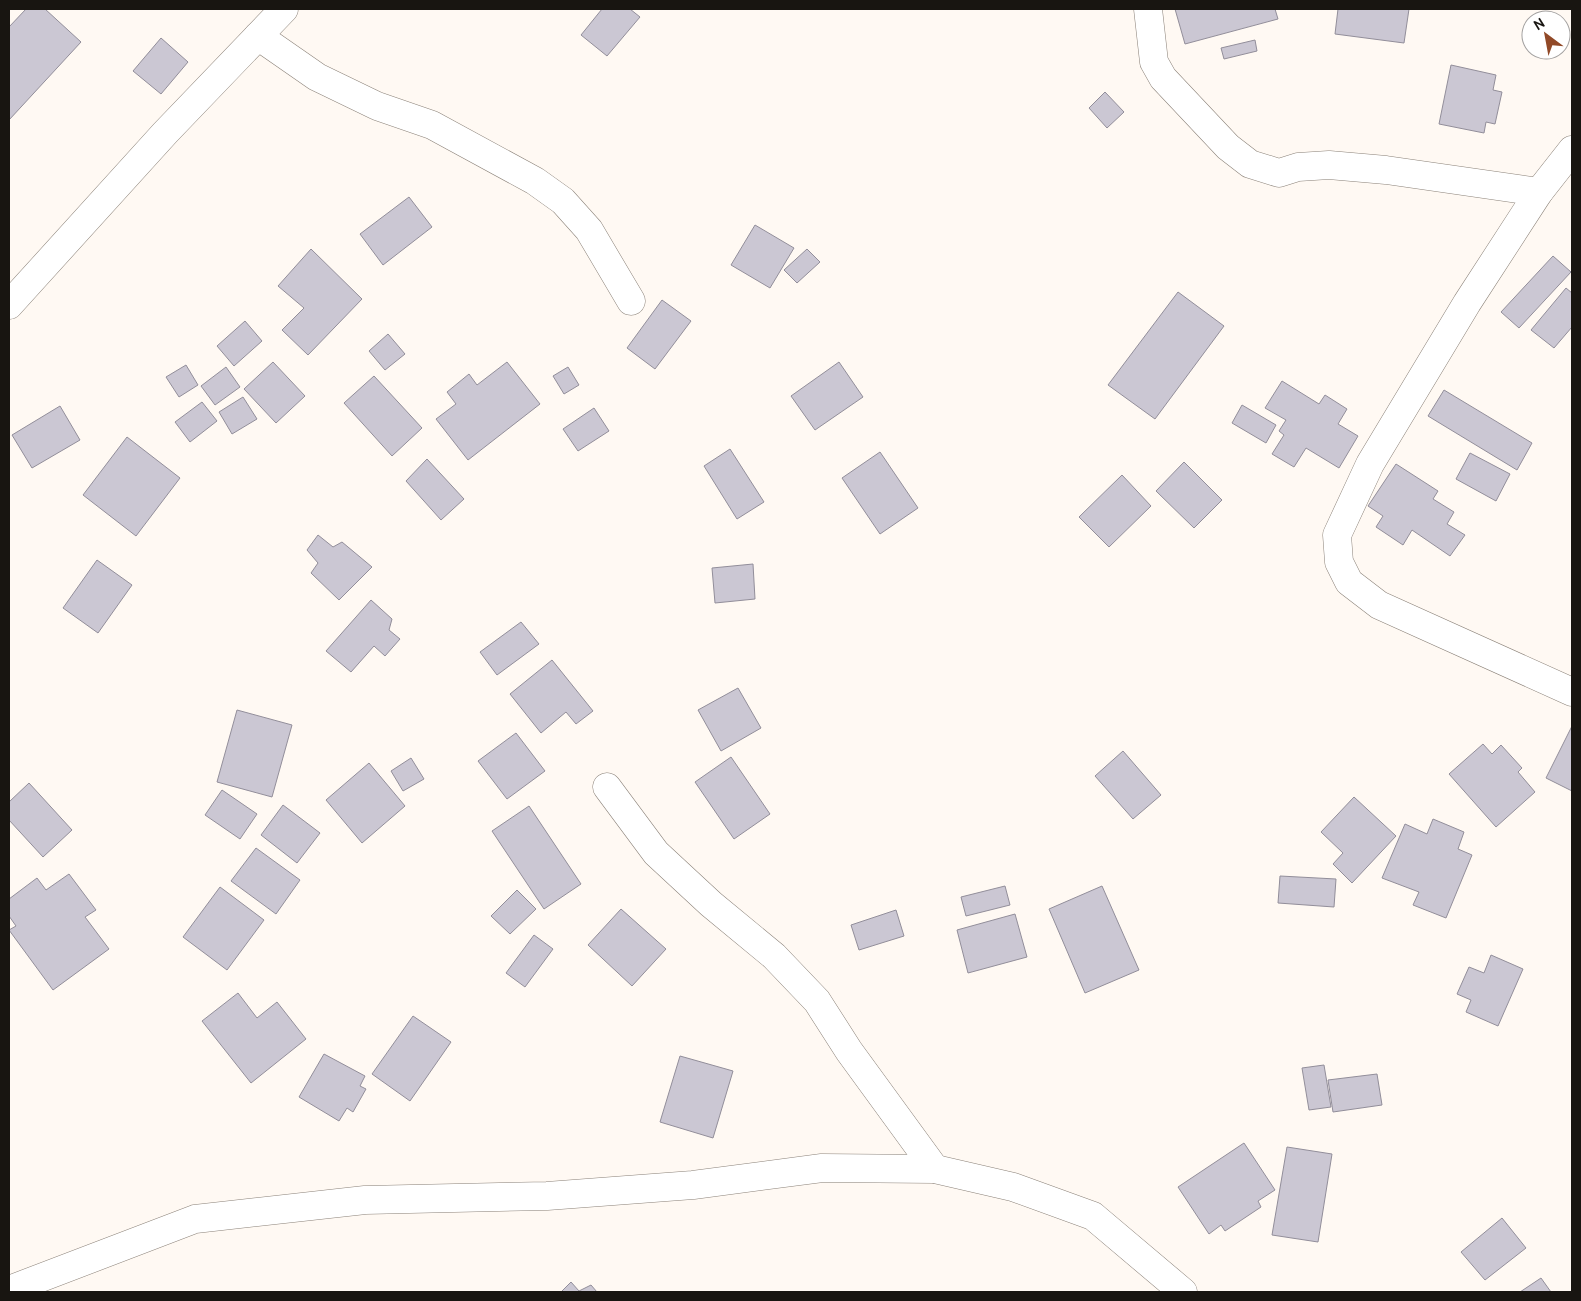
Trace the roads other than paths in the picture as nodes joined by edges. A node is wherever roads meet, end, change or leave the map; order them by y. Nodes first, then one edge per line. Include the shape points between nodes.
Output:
1 (284, 9) edge
2 (1148, 9) edge
3 (258, 36) junction
4 (1572, 150) edge
5 (1539, 192) junction
6 (631, 301) dead end
7 (9, 305) edge
8 (1572, 692) edge
9 (607, 787) dead end
10 (935, 1169) junction
11 (9, 1290) edge
12 (1183, 1292) edge

1 - 3 street
2 - 5 street via 1154,62 1164,78 1228,147 1250,164 1279,173 1298,167 1329,165 1386,170
3 - 6 street via 317,78 377,106 432,126 535,181 563,201 589,230
3 - 7 street
4 - 5 street
5 - 8 street via 1467,303 1370,464 1337,535 1338,553 1349,582 1378,605
9 - 10 street via 656,853 774,956 817,1001
10 - 11 street via 822,1168 692,1186 547,1196 365,1200 195,1219
10 - 12 street via 1013,1188 1093,1216

